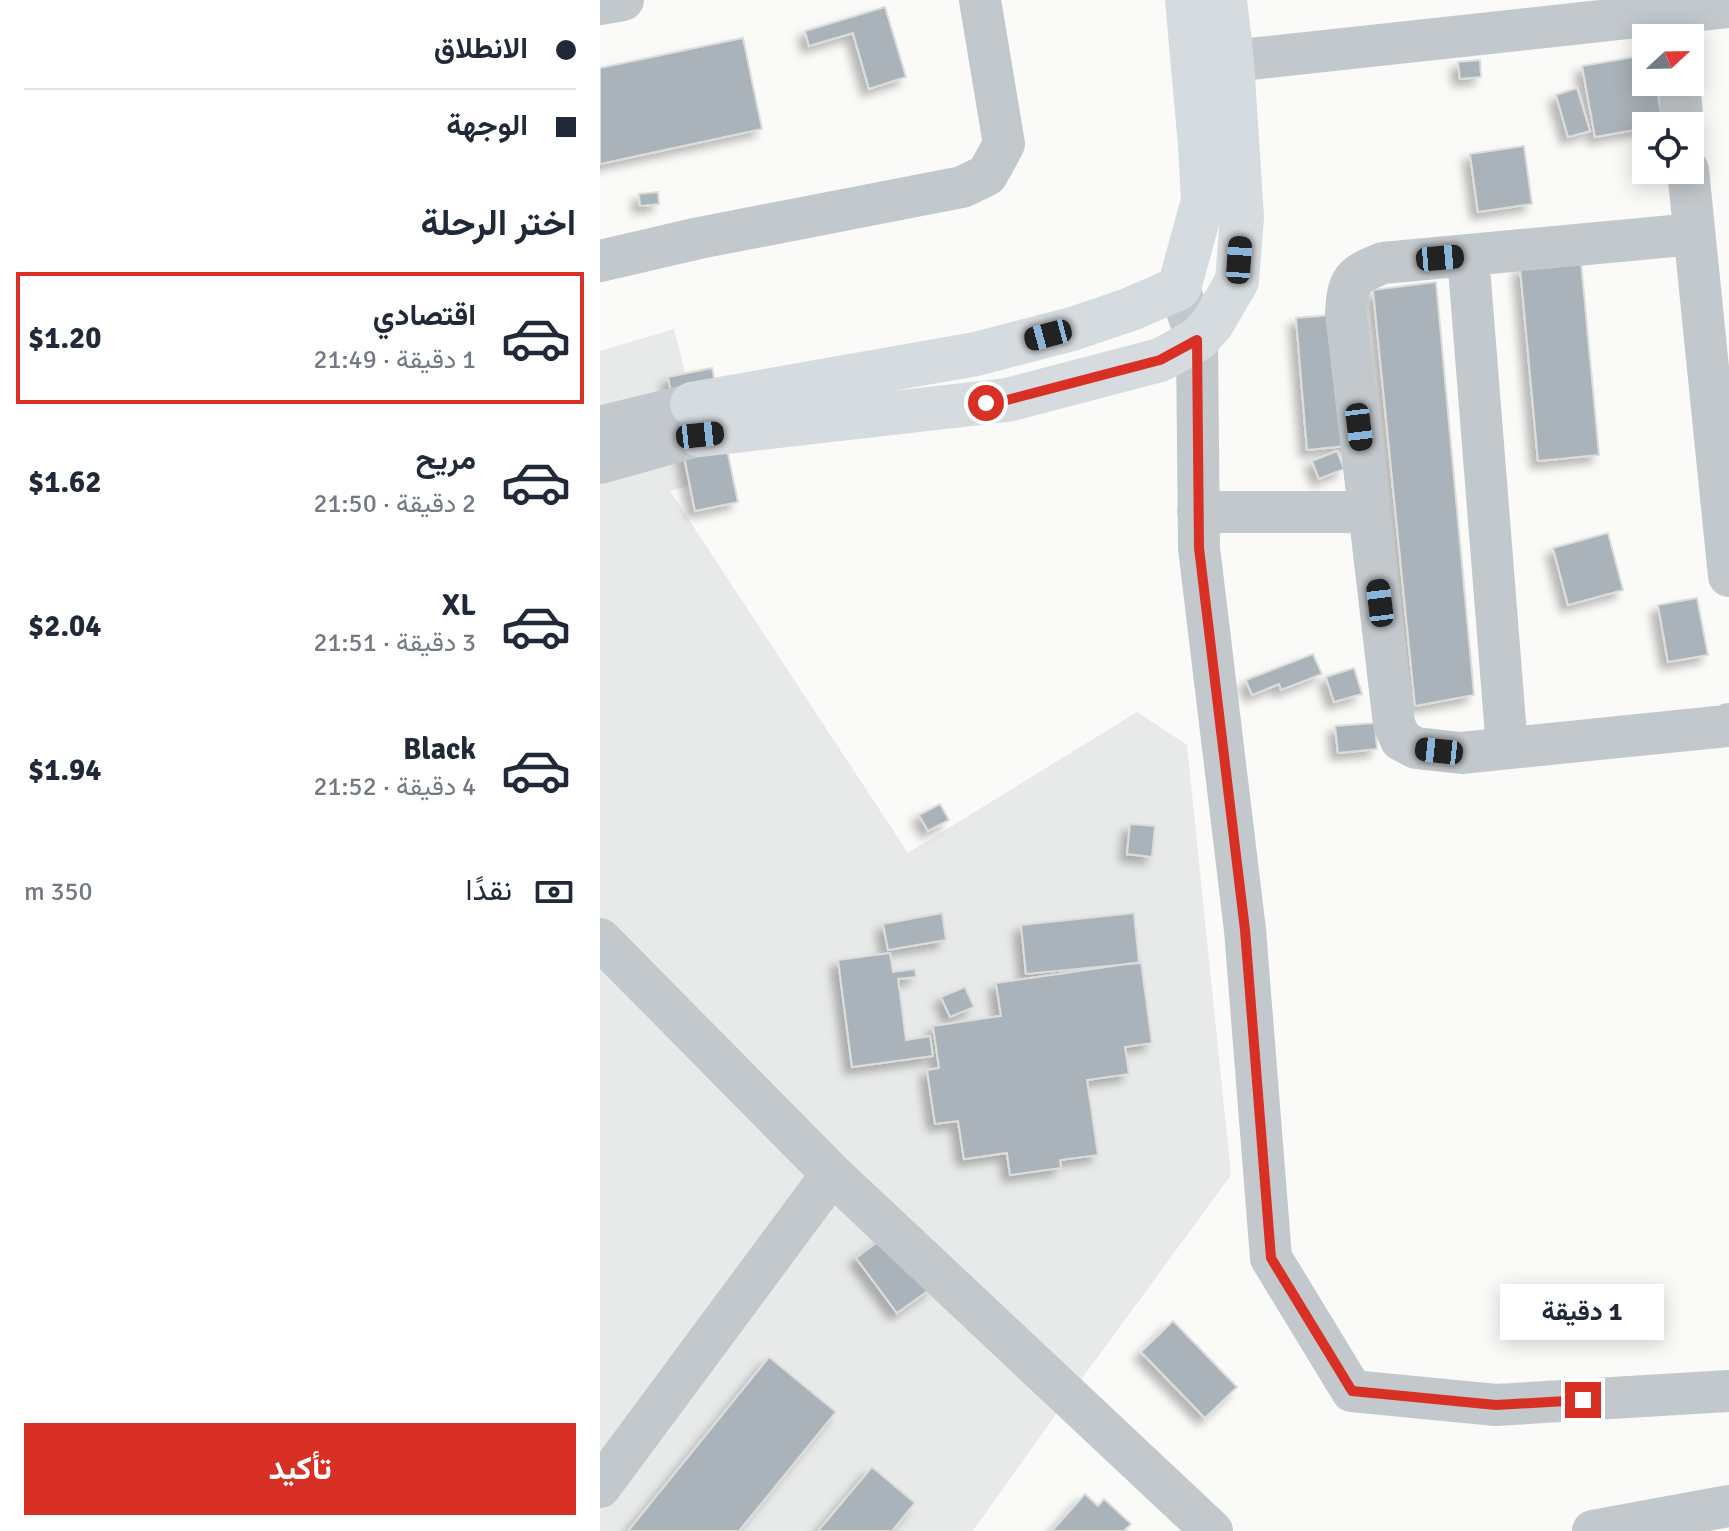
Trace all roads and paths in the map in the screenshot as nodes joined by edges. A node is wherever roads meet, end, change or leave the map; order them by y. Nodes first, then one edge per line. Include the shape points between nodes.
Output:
1 (623, 0) edge
2 (980, 0) edge
3 (1187, 0) edge
4 (1225, 0) edge
5 (600, 4) edge
6 (1729, 7) edge
7 (1679, 24) edge
8 (1632, 29) edge
9 (1232, 61) junction
10 (1689, 184) edge
11 (1694, 234) junction
12 (1468, 255) junction
13 (600, 261) edge
14 (1714, 276) edge
15 (1179, 288) junction
16 (1197, 340) junction
17 (696, 419) junction
18 (600, 427) edge
19 (1722, 432) edge
20 (600, 463) edge
21 (1198, 512) junction
22 (1369, 512) junction
23 (1729, 576) edge
24 (1729, 724) edge
25 (1507, 748) junction
26 (600, 939) edge
27 (832, 1174) junction
28 (1729, 1391) edge
29 (600, 1487) edge
30 (1729, 1506) edge
31 (1212, 1531) edge
32 (1593, 1531) edge

1 - 5 lane
2 - 13 lane via 1004,144 987,175 962,187
3 - 15 main road via 1203,201
4 - 9 main road
6 - 7 lane
8 - 9 lane
9 - 16 main road via 1242,217 1237,281
10 - 11 lane
11 - 12 lane
11 - 14 lane
12 - 22 lane via 1383,263 1361,272 1347,289
12 - 25 lane
14 - 19 lane
15 - 16 lane
15 - 17 main road via 1072,329
16 - 17 main road via 1160,360 1007,400
16 - 21 lane
17 - 18 lane
17 - 20 lane
19 - 23 lane
21 - 22 lane
21 - 28 lane via 1245,930 1271,1258 1352,1391 1496,1405
22 - 25 lane via 1394,724 1401,740 1416,748 1461,753
24 - 25 lane
26 - 27 lane
27 - 29 lane
27 - 31 lane
30 - 32 lane

